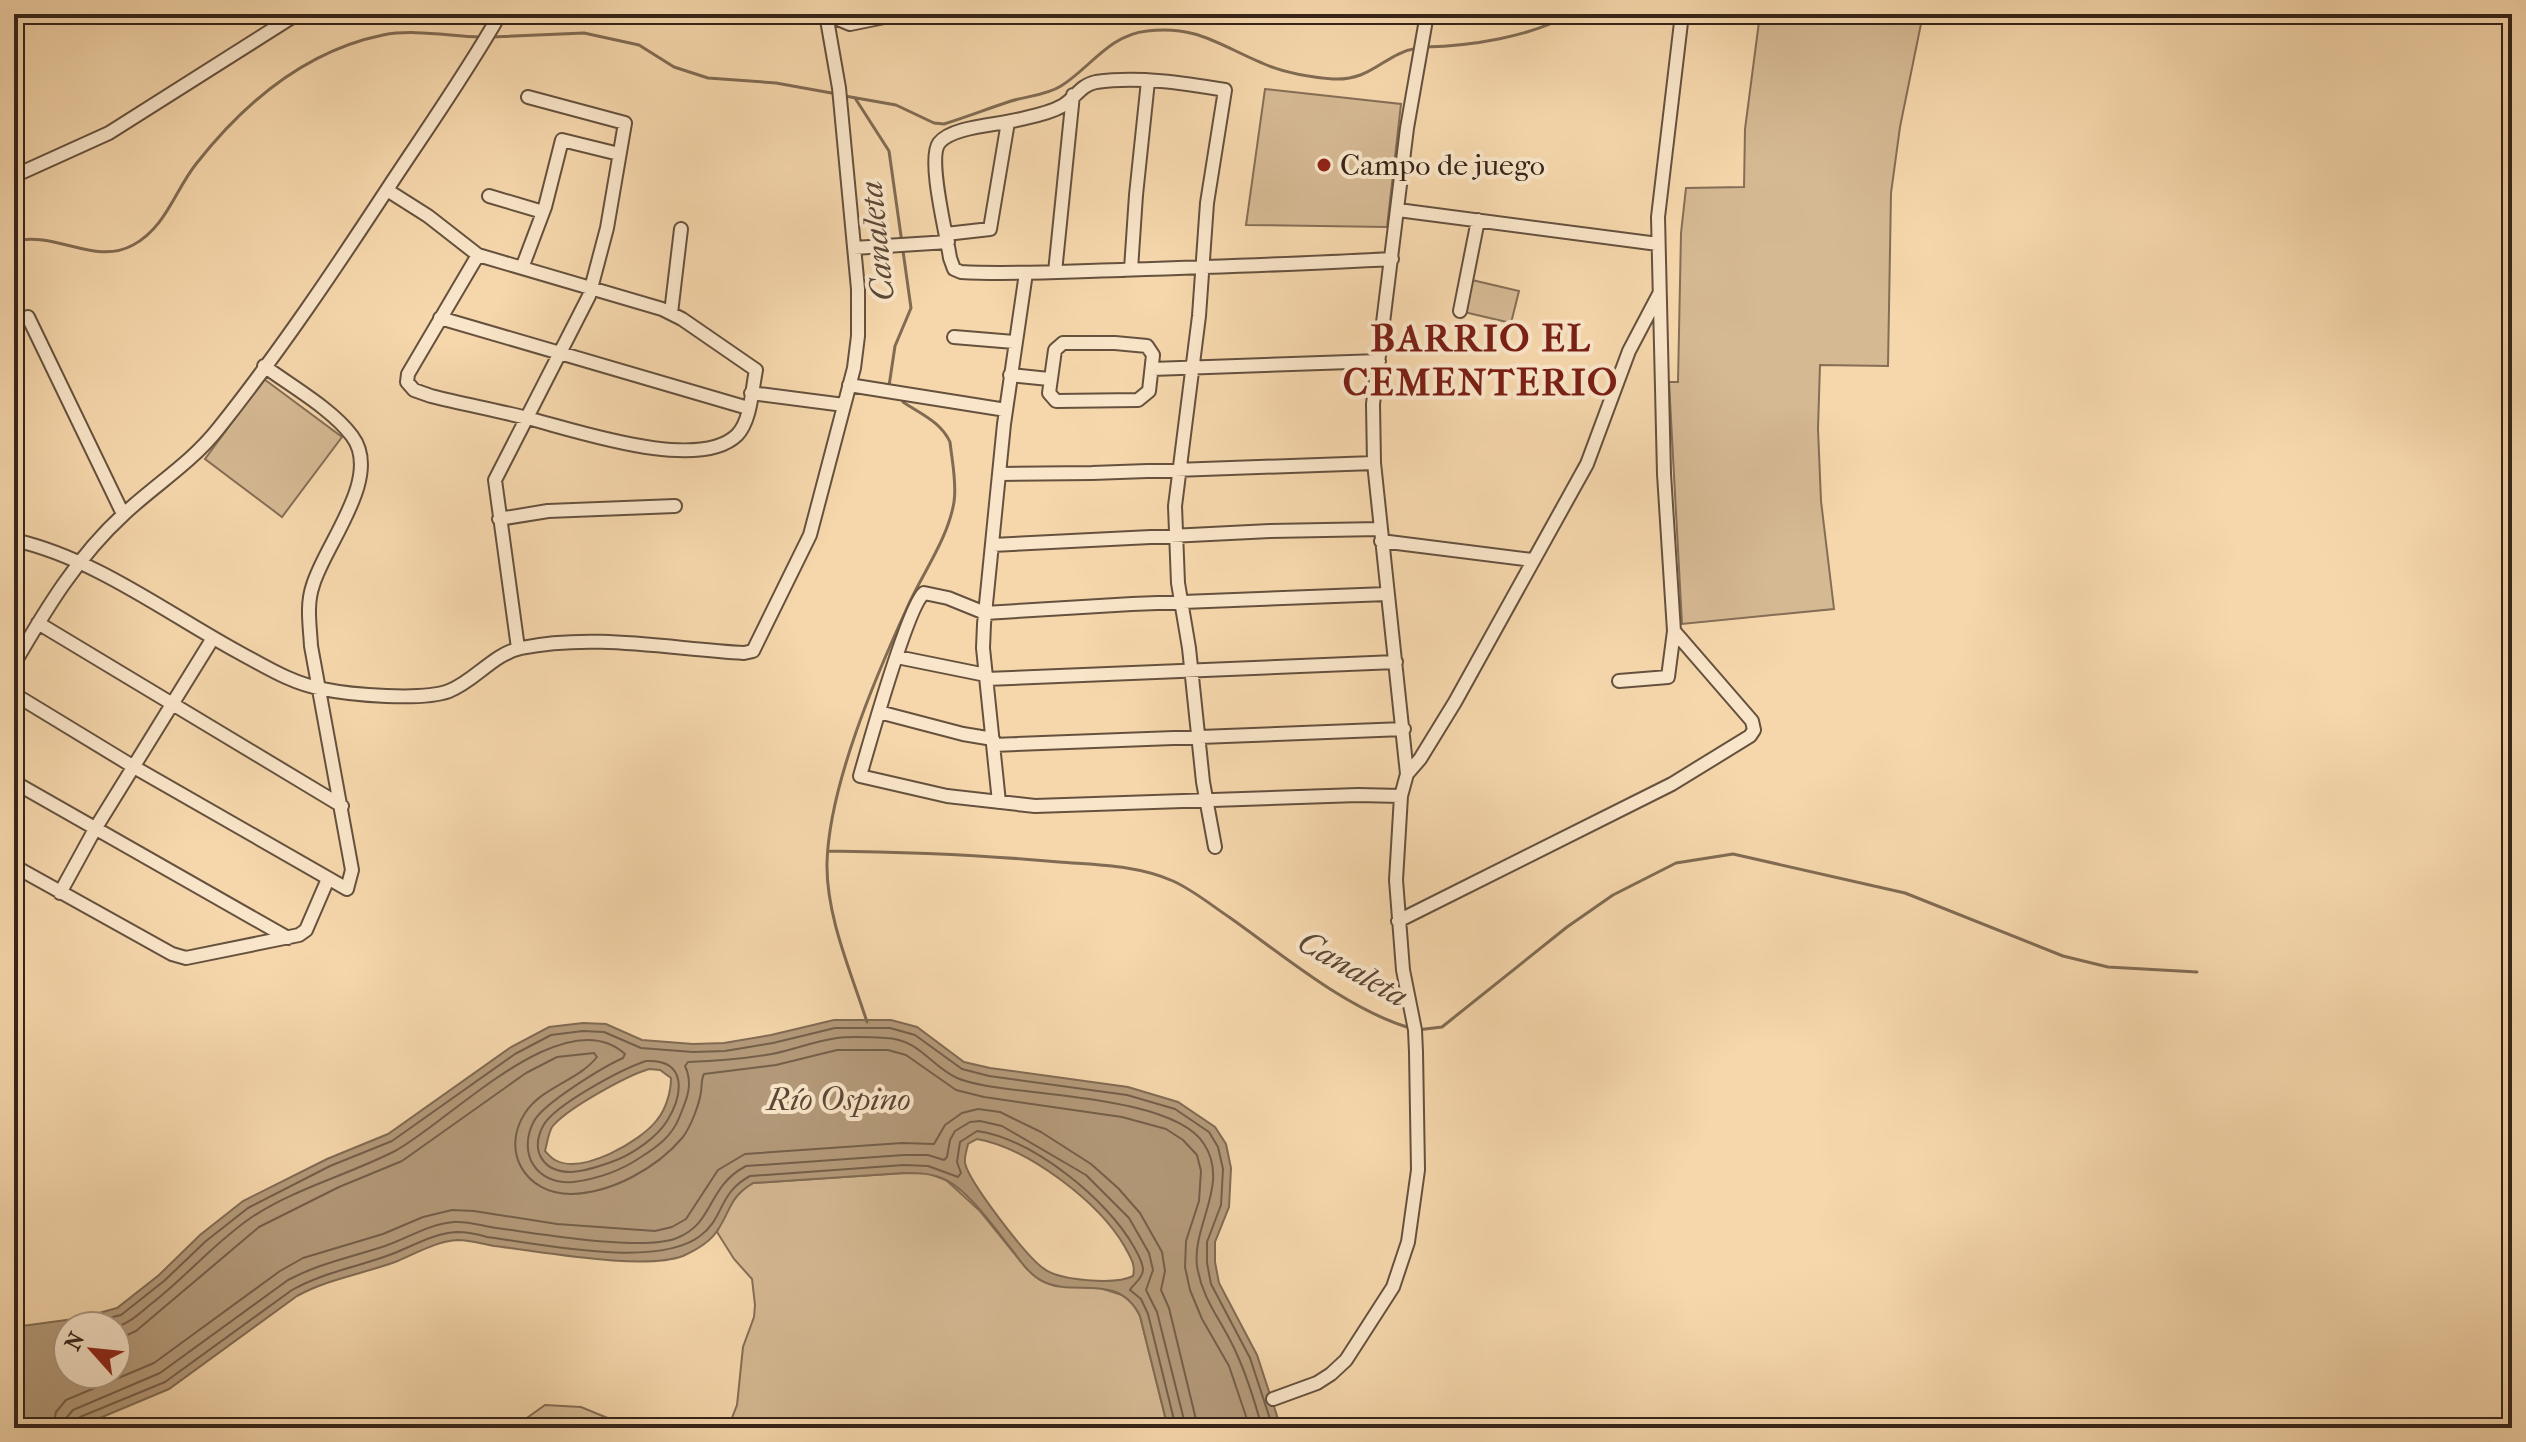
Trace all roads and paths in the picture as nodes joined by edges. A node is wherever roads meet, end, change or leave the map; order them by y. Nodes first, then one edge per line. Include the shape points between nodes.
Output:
1 (297, 14) edge
2 (826, 14) edge
3 (899, 14) edge
4 (1427, 14) edge
5 (1682, 14) edge
6 (497, 19) edge
7 (1148, 81) junction
8 (1073, 95) junction
9 (528, 97) dead end
10 (1008, 122) junction
11 (619, 154) junction
12 (14, 176) edge
13 (387, 190) junction
14 (489, 196) dead end
15 (1398, 210) junction
16 (543, 212) junction
17 (1478, 220) junction
18 (681, 229) dead end
19 (947, 238) junction
20 (1658, 244) junction
21 (854, 248) junction
22 (478, 255) junction
23 (1392, 259) junction
24 (1201, 267) junction
25 (522, 268) junction
26 (1131, 269) junction
27 (1055, 272) junction
28 (1026, 273) junction
29 (592, 287) junction
30 (1659, 294) junction
31 (1460, 311) dead end
32 (671, 313) junction
33 (28, 317) dead end
34 (440, 318) junction
35 (954, 337) dead end
36 (1014, 342) junction
37 (560, 354) junction
38 (1379, 361) junction
39 (264, 366) junction
40 (1192, 368) junction
41 (1152, 369) junction
42 (1010, 375) junction
43 (1049, 379) junction
44 (849, 385) junction
45 (751, 393) junction
46 (844, 405) junction
47 (748, 408) junction
48 (1006, 410) junction
49 (526, 418) junction
50 (1374, 463) junction
51 (1178, 470) junction
52 (1000, 474) junction
53 (675, 506) dead end
54 (123, 514) junction
55 (499, 519) junction
56 (1381, 535) junction
57 (1175, 537) junction
58 (14, 540) edge
59 (992, 545) junction
60 (1532, 560) junction
61 (79, 561) junction
62 (1387, 594) junction
63 (1181, 603) junction
64 (985, 613) junction
65 (38, 623) junction
66 (1674, 631) junction
67 (213, 638) junction
68 (518, 648) junction
69 (897, 657) junction
70 (1396, 662) junction
71 (14, 664) edge
72 (1191, 670) junction
73 (986, 677) junction
74 (1619, 681) dead end
75 (321, 689) junction
76 (14, 694) edge
77 (171, 705) junction
78 (879, 712) junction
79 (1404, 729) junction
80 (1199, 738) junction
81 (993, 742) junction
82 (134, 767) junction
83 (1407, 774) junction
84 (14, 782) edge
85 (1401, 796) junction
86 (1206, 801) junction
87 (999, 802) junction
88 (342, 806) junction
89 (95, 829) junction
90 (1215, 847) dead end
91 (14, 866) edge
92 (328, 879) junction
93 (60, 893) junction
94 (1398, 921) junction
95 (288, 938) junction
96 (1273, 1399) dead end

1 - 12 street via 109,133
2 - 3 street via 857,24
2 - 21 street via 840,94
4 - 15 street
5 - 20 street
6 - 13 street
7 - 8 street via 1094,82
7 - 24 street via 1225,90
7 - 26 street
8 - 10 street via 1060,108
8 - 27 street
9 - 11 street via 625,123
10 - 19 street via 990,229
10 - 19 street via 956,132 938,144 936,178
11 - 16 street via 562,140
11 - 29 street
13 - 22 street
13 - 39 street
14 - 16 street
15 - 17 street
15 - 23 street
16 - 25 street
17 - 20 street
17 - 31 street
18 - 32 street
19 - 21 street
19 - 28 street via 956,271
20 - 30 street
21 - 44 street via 860,313
22 - 25 street
22 - 34 street
23 - 24 street
23 - 38 street
24 - 26 street
24 - 40 street
25 - 29 street
26 - 27 street
27 - 28 street
28 - 36 street
29 - 32 street
29 - 37 street
30 - 60 street via 1625,358 1587,464
30 - 66 street
32 - 45 street via 756,370
33 - 54 street
34 - 37 street
34 - 49 street via 408,374 410,386 431,396
35 - 36 street
36 - 42 street
37 - 47 street
37 - 49 street
38 - 40 street
38 - 50 street
39 - 54 street via 202,448
39 - 75 street via 338,421 362,457 354,495 309,598 311,646
40 - 41 street
40 - 51 street
41 - 43 street via 1149,391 1138,400 1056,401 1049,393
41 - 43 street via 1147,346 1063,343 1055,350
42 - 43 street
42 - 48 street
44 - 46 street
44 - 48 street
45 - 46 street
45 - 47 street
46 - 68 street via 810,535 753,651 623,643
47 - 49 street via 734,438 690,450 625,444
48 - 52 street
49 - 55 street via 495,480
50 - 51 street
50 - 56 street
51 - 52 street
51 - 57 street
52 - 59 street
53 - 55 street via 548,511
54 - 61 street
55 - 68 street
56 - 57 street
56 - 60 street
56 - 62 street
57 - 59 street
57 - 63 street
58 - 61 street
59 - 64 street
60 - 83 street via 1455,702
61 - 65 street
61 - 67 street
62 - 63 street
62 - 70 street
63 - 64 street
63 - 72 street
64 - 69 street via 924,593
64 - 73 street
65 - 71 street
65 - 77 street
66 - 74 street via 1668,677
66 - 94 street via 1747,713 1755,725 1750,736 1672,784
67 - 75 street via 281,675
67 - 77 street
68 - 75 street via 449,691 391,695
69 - 73 street
69 - 78 street
70 - 72 street
70 - 79 street
72 - 73 street
72 - 80 street
73 - 81 street
75 - 88 street
76 - 82 street
77 - 82 street
77 - 88 street
78 - 81 street
78 - 87 street via 860,776
79 - 80 street
79 - 83 street
80 - 81 street
80 - 86 street
81 - 87 street
82 - 89 street
82 - 92 street
83 - 85 street
84 - 89 street
85 - 86 street
85 - 94 street
86 - 87 street via 1053,806
86 - 90 street
88 - 92 street via 350,884 347,889
89 - 93 street
89 - 95 street
91 - 93 street
92 - 95 street via 306,930
93 - 95 street via 179,957
94 - 96 street via 1415,1030 1418,1170 1401,1270 1379,1313 1339,1368 1317,1383

